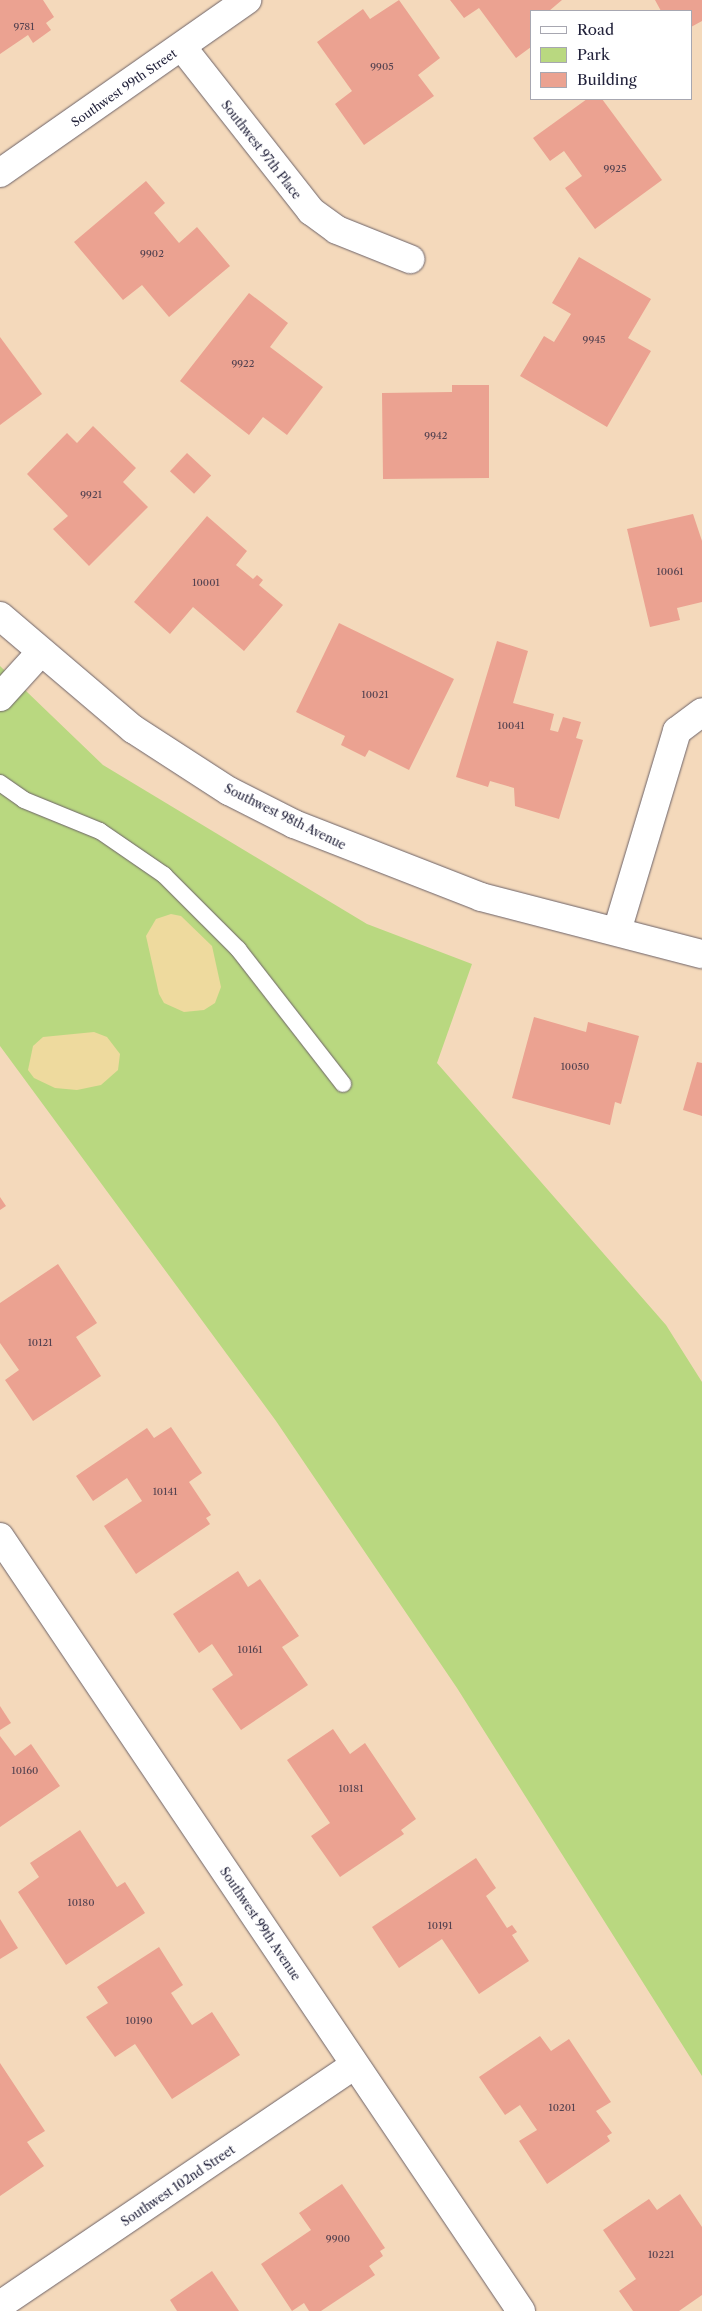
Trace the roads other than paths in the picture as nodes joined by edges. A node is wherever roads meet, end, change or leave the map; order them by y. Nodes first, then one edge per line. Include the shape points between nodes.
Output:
1 (247, 0) edge
2 (182, 48) junction
3 (0, 173) edge
4 (410, 259) dead end
5 (0, 616) edge
6 (39, 654) junction
7 (0, 696) edge
8 (702, 712) edge
9 (0, 783) edge
10 (616, 931) junction
11 (702, 954) edge
12 (343, 1084) dead end
13 (0, 1537) edge
14 (354, 2065) junction
15 (0, 2305) edge
16 (521, 2311) edge

1 - 2 street, Southwest 99th Street
2 - 3 street, Southwest 99th Street
2 - 4 street, Southwest 97th Place via 311,211 337,230
5 - 6 street, Southwest 98th Avenue
6 - 7 street
6 - 10 street, Southwest 98th Avenue via 133,729 229,791 294,824 481,897
8 - 10 street via 677,731
9 - 12 lane via 24,800 100,831 164,875 238,949
10 - 11 street, Southwest 98th Avenue
13 - 14 street, Southwest 99th Avenue
14 - 15 street, Southwest 102nd Street
14 - 16 street, Southwest 99th Avenue

